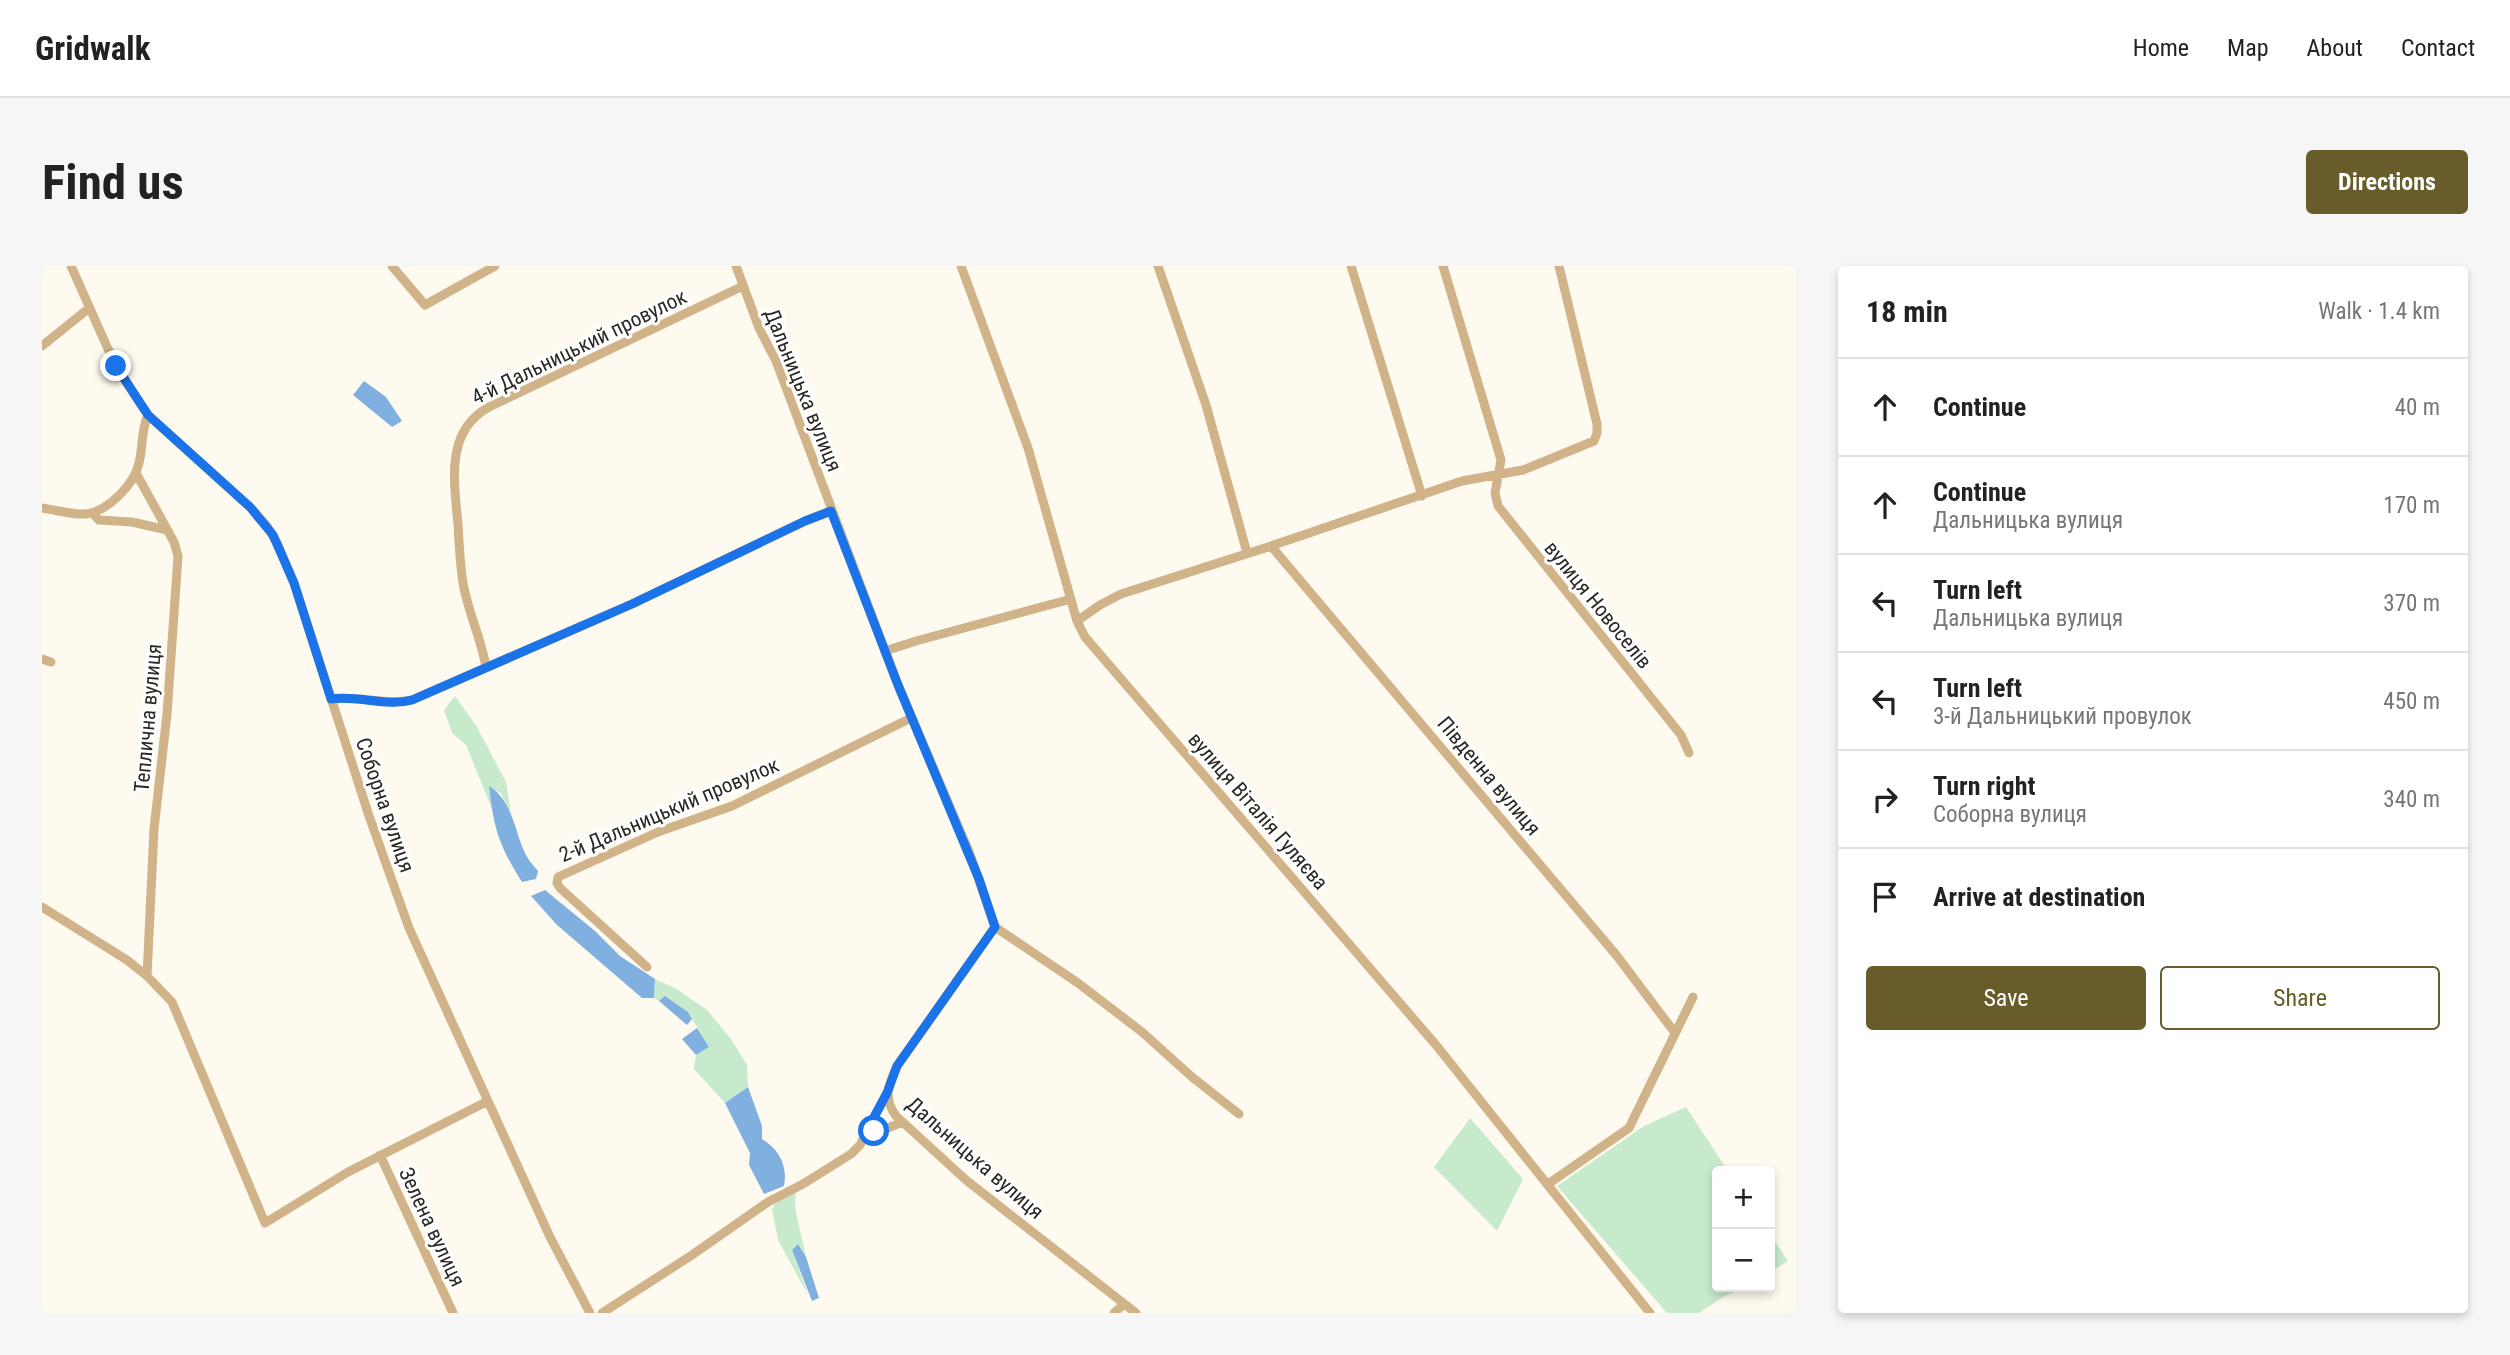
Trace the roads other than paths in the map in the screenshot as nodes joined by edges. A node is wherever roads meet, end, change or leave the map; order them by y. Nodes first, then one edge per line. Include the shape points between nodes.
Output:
1 (71, 266) edge
2 (392, 266) edge
3 (495, 266) edge
4 (736, 266) edge
5 (961, 266) edge
6 (1158, 266) edge
7 (1351, 266) edge
8 (1443, 266) edge
9 (1559, 266) edge
10 (743, 286) junction
11 (88, 309) junction
12 (42, 346) edge
13 (148, 415) junction
14 (136, 473) junction
15 (1500, 473) junction
16 (1422, 496) junction
17 (43, 510) edge
18 (831, 511) junction
19 (92, 513) junction
20 (167, 530) junction
21 (1271, 546) junction
22 (1247, 553) junction
23 (1071, 599) junction
24 (1077, 621) junction
25 (885, 651) junction
26 (486, 667) junction
27 (331, 699) junction
28 (911, 718) junction
29 (1689, 753) dead end
30 (42, 907) edge
31 (995, 927) junction
32 (647, 967) dead end
33 (148, 976) junction
34 (1692, 997) dead end
35 (1675, 1033) junction
36 (887, 1093) junction
37 (488, 1101) junction
38 (1238, 1114) dead end
39 (903, 1122) junction
40 (867, 1130) junction
41 (380, 1155) junction
42 (1548, 1184) junction
43 (1124, 1304) junction
44 (453, 1313) edge
45 (590, 1313) edge
46 (602, 1313) edge
47 (1114, 1313) edge
48 (1136, 1313) edge
49 (1650, 1313) edge

1 - 11 street, Соборна вулиця
2 - 3 street via 425,305
4 - 10 street, Дальницька вулиця
5 - 23 street, вулиця Віталія Гуляєва via 1028,448
6 - 22 street via 1206,405
7 - 16 street
8 - 15 street, вулиця Новоселів via 1501,460
9 - 15 street via 1597,433 1594,441 1523,470
10 - 18 street, Дальницька вулиця
10 - 26 street, 4-й Дальницький провулок via 489,407 466,426 457,447 454,485 463,583
11 - 12 street
11 - 13 street, Соборна вулиця via 116,366
13 - 14 street
13 - 27 street, Соборна вулиця via 250,507 273,535 294,583
14 - 19 street via 120,494
14 - 20 street, Теплична вулиця
15 - 16 street
15 - 29 street, вулиця Новоселів via 1495,492 1502,515 1681,736
16 - 21 street
17 - 19 street
18 - 25 street, Дальницька вулиця
18 - 26 street
19 - 20 street via 99,520
20 - 33 street, Теплична вулиця via 177,550 177,566 154,829
21 - 22 street
21 - 35 street, Південна вулиця via 1617,956
22 - 24 street via 1121,594
23 - 24 street, вулиця Віталія Гуляєва
23 - 25 street
24 - 42 street, вулиця Віталія Гуляєва via 1085,637 1436,1045
25 - 28 street, Дальницька вулиця
26 - 27 street via 405,702
27 - 37 street, Соборна вулиця via 409,928
28 - 31 street, Дальницька вулиця
28 - 32 street, 2-й Дальницький провулок via 732,806 658,832 558,877 560,888
30 - 33 street
31 - 36 street, Дальницька вулиця via 897,1066
31 - 38 street via 1121,1016
33 - 41 street via 172,1002 265,1223
34 - 35 street
35 - 42 street via 1629,1128
36 - 39 street, Дальницька вулиця via 891,1109
36 - 40 street
37 - 41 street
37 - 45 street, Соборна вулиця
39 - 40 street via 880,1131
39 - 43 street, Дальницька вулиця via 966,1180
40 - 46 street via 851,1154 768,1202
41 - 44 street, Зелена вулиця
42 - 49 street, вулиця Віталія Гуляєва
43 - 47 street
43 - 48 street, Дальницька вулиця

